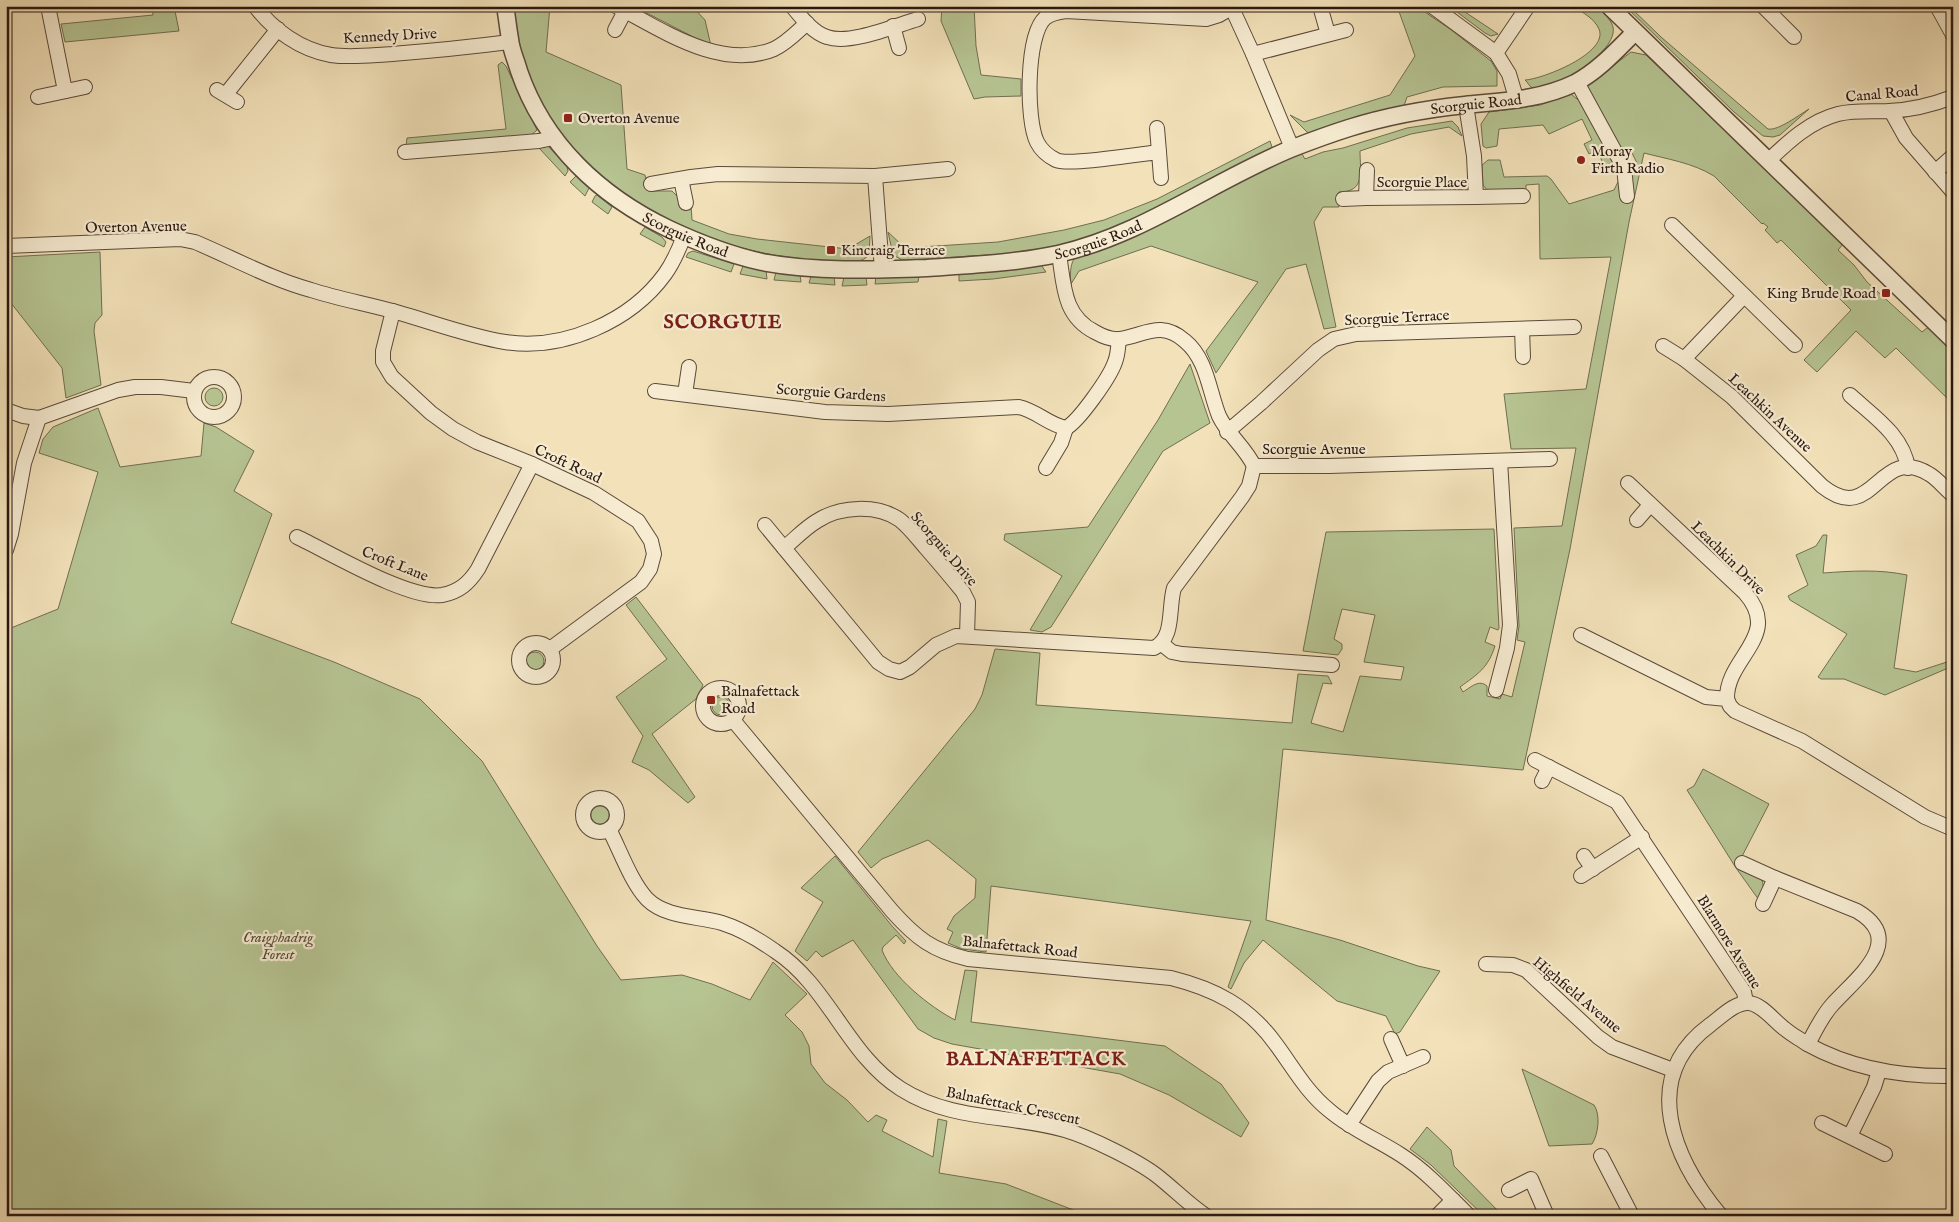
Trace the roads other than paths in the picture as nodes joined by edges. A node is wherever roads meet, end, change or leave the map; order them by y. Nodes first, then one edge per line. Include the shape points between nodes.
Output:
1 (48, 6) edge
2 (255, 6) edge
3 (505, 6) edge
4 (792, 6) edge
5 (1320, 6) edge
6 (1432, 6) edge
7 (1528, 6) edge
8 (1608, 6) edge
9 (1763, 6) edge
10 (1937, 6) edge
11 (1231, 7) edge
12 (621, 9) edge
13 (918, 19) dead end
14 (807, 23) junction
15 (893, 26) junction
16 (278, 30) junction
17 (615, 30) dead end
18 (1346, 30) dead end
19 (1635, 32) junction
20 (1328, 34) junction
21 (1953, 35) edge
22 (1794, 36) dead end
23 (510, 42) junction
24 (899, 48) dead end
25 (1253, 54) junction
26 (1496, 54) junction
27 (1577, 82) junction
28 (85, 87) dead end
29 (65, 91) junction
30 (227, 95) dead end
31 (38, 97) dead end
32 (1953, 97) edge
33 (1517, 101) junction
34 (1466, 105) junction
35 (1891, 111) junction
36 (1157, 128) dead end
37 (552, 138) junction
38 (1292, 148) junction
39 (405, 152) dead end
40 (1159, 152) junction
41 (1953, 156) edge
42 (1768, 161) junction
43 (948, 169) dead end
44 (1367, 170) dead end
45 (1935, 172) junction
46 (875, 176) junction
47 (1161, 178) dead end
48 (681, 179) junction
49 (651, 184) dead end
50 (1953, 192) edge
51 (1523, 196) dead end
52 (1627, 196) dead end
53 (1476, 197) junction
54 (1343, 198) dead end
55 (1366, 198) junction
56 (686, 202) dead end
57 (1672, 225) dead end
58 (684, 236) junction
59 (6, 246) edge
60 (1059, 254) junction
61 (882, 270) junction
62 (1744, 296) junction
63 (393, 311) junction
64 (1574, 327) dead end
65 (1522, 330) junction
66 (1119, 339) junction
67 (1953, 340) edge
68 (1795, 344) dead end
69 (1663, 346) dead end
70 (1523, 357) dead end
71 (1684, 359) junction
72 (689, 367) dead end
73 (194, 391) dead end
74 (655, 391) dead end
75 (685, 394) junction
76 (1850, 395) dead end
77 (6, 410) edge
78 (39, 418) junction
79 (1066, 428) junction
80 (1228, 432) junction
81 (1550, 459) dead end
82 (1500, 461) junction
83 (532, 464) junction
84 (1254, 466) junction
85 (1046, 468) dead end
86 (1908, 468) junction
87 (1628, 483) dead end
88 (1953, 495) edge
89 (1650, 504) junction
90 (1637, 520) dead end
91 (765, 525) dead end
92 (297, 536) dead end
93 (784, 548) junction
94 (6, 550) edge
95 (1581, 635) dead end
96 (967, 636) junction
97 (1162, 644) junction
98 (550, 649) dead end
99 (1332, 665) dead end
100 (1496, 690) dead end
101 (1727, 699) junction
102 (733, 720) dead end
103 (1535, 760) dead end
104 (1549, 767) junction
105 (1542, 781) dead end
106 (609, 829) dead end
107 (1953, 829) edge
108 (1642, 837) junction
109 (1584, 856) dead end
110 (1742, 863) dead end
111 (1775, 878) junction
112 (1763, 904) dead end
113 (1486, 964) dead end
114 (1746, 1003) junction
115 (1391, 1039) dead end
116 (1808, 1044) junction
117 (1423, 1057) dead end
118 (1403, 1066) junction
119 (1673, 1070) junction
120 (1879, 1071) junction
121 (1953, 1076) edge
122 (1822, 1123) dead end
123 (1348, 1125) junction
124 (1850, 1136) junction
125 (1886, 1154) dead end
126 (1601, 1156) dead end
127 (1509, 1190) dead end
128 (1453, 1200) junction
129 (1206, 1216) edge
130 (1437, 1216) edge
131 (1469, 1216) edge
132 (1547, 1216) edge
133 (1632, 1216) edge
134 (1721, 1216) edge

1 - 29 street
2 - 16 street, Kennedy Drive
3 - 23 street, Scorguie Road
4 - 14 street
5 - 20 street
6 - 26 street
7 - 26 street
8 - 19 street
9 - 22 street
10 - 21 street
11 - 25 street
11 - 40 street via 1206,19 1054,12 1038,27 1029,83 1032,125 1036,141 1044,152 1058,161 1073,162
12 - 14 street via 693,45 728,55 746,55 775,48
12 - 17 street
13 - 15 street
14 - 15 street via 818,33 835,39 856,37
15 - 24 street
16 - 23 street, Kennedy Drive via 309,49 353,57
16 - 30 street
18 - 20 street
19 - 27 street, Scorguie Road
19 - 42 street
20 - 25 street
23 - 37 street, Scorguie Road via 526,90
25 - 38 street
26 - 33 street via 1509,74
27 - 33 street, Scorguie Road
27 - 52 street via 1624,168
28 - 29 street
29 - 31 street
32 - 35 street, Canal Road via 1926,106
33 - 34 street, Scorguie Road
34 - 38 street, Scorguie Road via 1385,118
34 - 53 street, Scorguie Place
35 - 42 street, Canal Road via 1853,112 1818,122 1802,131
35 - 45 street via 1906,138
36 - 40 street
37 - 39 street
37 - 58 street, Scorguie Road via 575,164 621,203
38 - 60 street, Scorguie Road via 1163,214 1112,237
40 - 47 street
41 - 45 street
42 - 67 street
43 - 46 street
44 - 55 street, Scorguie Place
45 - 50 street
46 - 48 street via 718,174
46 - 61 street
48 - 49 street
48 - 56 street
51 - 53 street, Scorguie Place
53 - 55 street, Scorguie Place
54 - 55 street
57 - 62 street
58 - 61 street, Scorguie Road via 740,257 765,262 819,269
58 - 63 street, Overton Avenue via 666,274 644,296 620,316 590,331 559,341 506,342
59 - 63 street, Overton Avenue via 180,239 195,242 310,290
60 - 61 street, Scorguie Road
60 - 66 street via 1066,299 1073,314 1084,327 1102,336
62 - 68 street
62 - 71 street
63 - 83 street, Croft Road via 383,351 383,362 392,377 453,429 476,442
64 - 65 street, Scorguie Terrace
65 - 70 street
65 - 80 street, Scorguie Terrace via 1356,334 1334,339
66 - 79 street via 1115,364 1079,418
66 - 80 street, Scorguie Avenue via 1158,329 1184,340 1202,365
69 - 71 street, Leachkin Avenue
71 - 86 street, Leachkin Avenue via 1732,398 1832,493 1858,497 1867,493 1886,474
72 - 75 street
73 - 78 street via 135,387
74 - 75 street, Scorguie Gardens
75 - 79 street, Scorguie Gardens via 825,412 888,414 1019,407
76 - 86 street via 1895,436
77 - 78 street
78 - 94 street via 24,463
79 - 85 street via 1062,443
80 - 84 street, Scorguie Avenue
81 - 82 street, Scorguie Avenue
82 - 84 street, Scorguie Avenue
82 - 100 street via 1510,625
83 - 92 street, Croft Lane via 478,569 469,583 456,591 442,595 414,592
83 - 98 street, Croft Road via 594,493 638,521 651,542 654,554 650,569 641,582
84 - 97 street via 1249,486 1242,497 1174,588
86 - 88 street via 1931,475
87 - 89 street, Leachkin Drive
89 - 90 street
89 - 101 street, Leachkin Drive via 1745,593 1758,612 1759,625 1755,637 1730,681
91 - 93 street
93 - 96 street via 878,662 889,669 900,672 936,645 956,636
93 - 96 street, Scorguie Drive via 816,521 833,512 849,509 884,512 911,530 963,592 968,602
95 - 101 street via 1706,697
96 - 97 street via 1143,648
97 - 99 street via 1172,652 1182,654
101 - 107 street via 1735,711 1802,741 1925,817
102 - 123 street, Balnafettack Road via 909,931 924,942 946,954 968,960 1171,978 1220,994 1258,1022 1316,1099
103 - 104 street, Blarmore Avenue
104 - 105 street
104 - 108 street, Blarmore Avenue via 1617,802
106 - 129 street, Balnafettack Crescent via 638,887 648,900 665,910 736,928 778,952 804,975 864,1056 901,1089 944,1110 1057,1128 1086,1138 1145,1168
108 - 109 street via 1587,873
108 - 114 street, Blarmore Avenue via 1744,992
110 - 111 street
111 - 112 street
111 - 116 street via 1857,911 1868,918 1878,936 1875,959 1831,1006
113 - 119 street, Highfield Avenue via 1513,965 1526,970 1612,1047
114 - 116 street, Blarmore Avenue via 1759,1007
114 - 119 street via 1732,1009 1697,1035
115 - 118 street
116 - 120 street, Blarmore Avenue via 1834,1057
117 - 118 street
118 - 123 street via 1388,1072 1378,1081
119 - 134 street via 1669,1118 1675,1142 1696,1182
120 - 121 street, Blarmore Avenue
120 - 124 street
122 - 124 street
123 - 128 street, Balnafettack Road via 1401,1155
124 - 125 street
126 - 133 street
127 - 132 street via 1530,1179
128 - 130 street
128 - 131 street, Balnafettack Road

